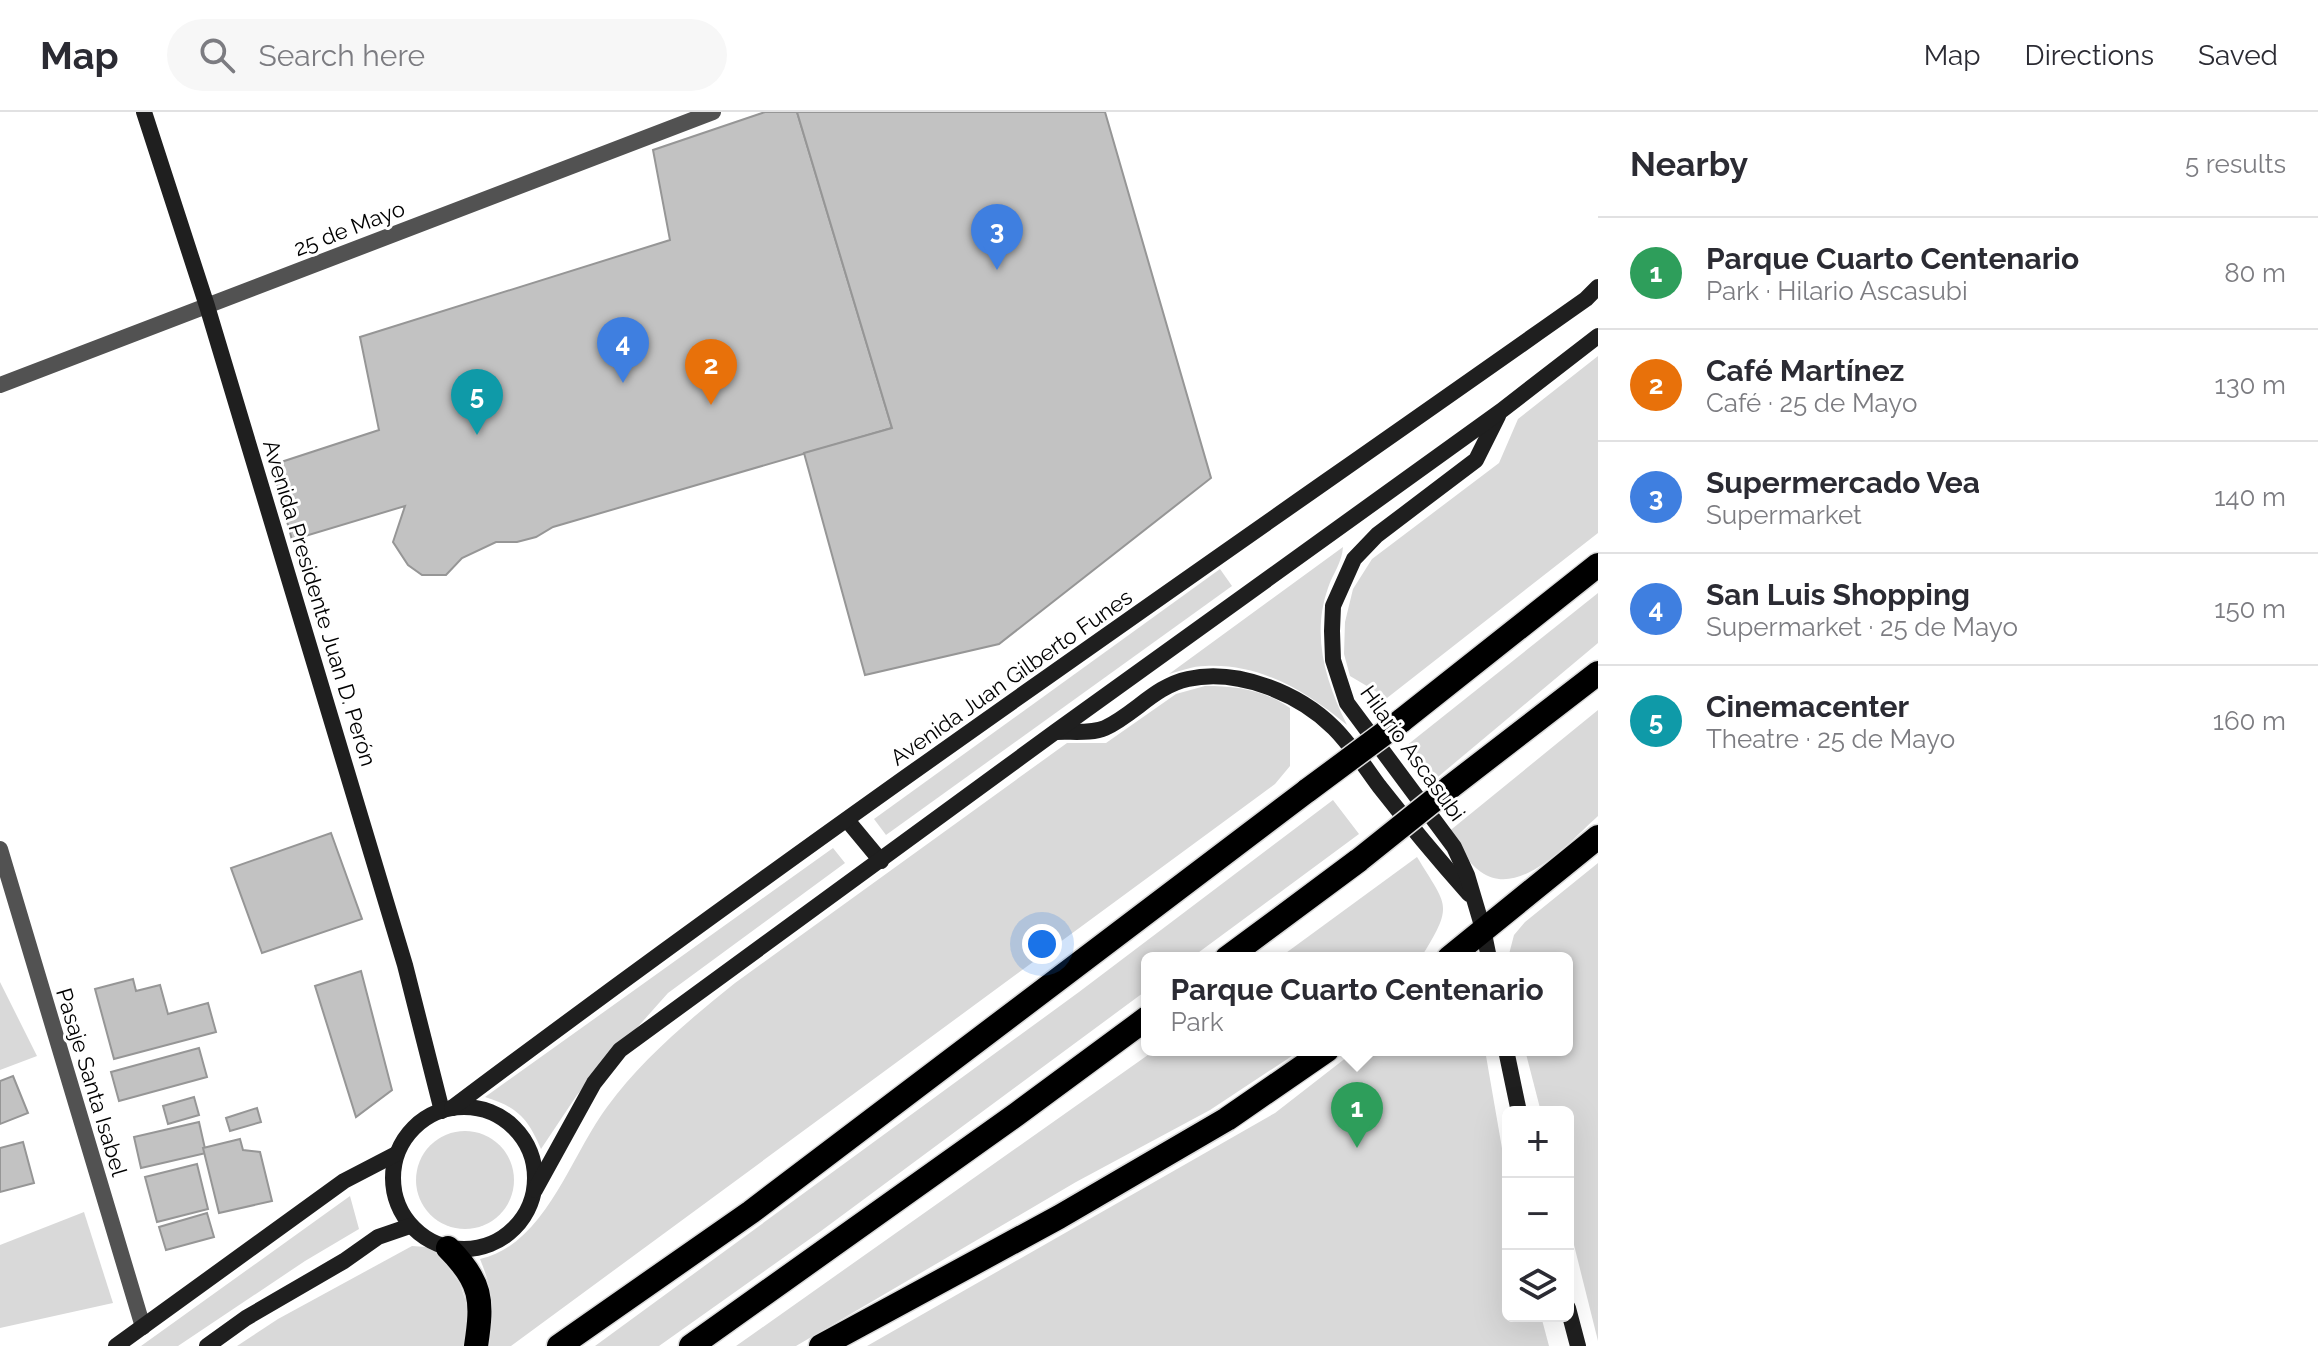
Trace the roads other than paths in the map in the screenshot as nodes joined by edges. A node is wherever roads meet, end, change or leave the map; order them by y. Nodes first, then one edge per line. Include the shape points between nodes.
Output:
1 (144, 112) edge
2 (713, 112) edge
3 (1598, 287) edge
4 (207, 306) junction
5 (1598, 336) edge
6 (0, 385) edge
7 (1501, 411) junction
8 (1598, 565) edge
9 (1598, 673) edge
10 (1055, 732) junction
11 (847, 820) junction
12 (1598, 837) edge
13 (0, 849) edge
14 (881, 861) junction
15 (1472, 897) junction
16 (1483, 929) junction
17 (1235, 952) edge
18 (1456, 952) edge
19 (1488, 952) edge
20 (1141, 1022) edge
21 (1318, 1056) edge
22 (1507, 1056) edge
23 (1518, 1106) edge
24 (447, 1109) junction
25 (396, 1154) junction
26 (535, 1190) junction
27 (410, 1226) junction
28 (448, 1248) junction
29 (1572, 1322) edge
30 (143, 1327) junction
31 (116, 1346) edge
32 (207, 1346) edge
33 (476, 1346) edge
34 (559, 1346) edge
35 (691, 1346) edge
36 (821, 1346) edge
37 (1578, 1346) edge

1 - 4 street, Avenida Presidente Juan D. Perón
2 - 4 street, 25 de Mayo
3 - 11 street, Avenida Juan Gilberto Funes
4 - 6 street, 25 de Mayo
4 - 24 street, Avenida Presidente Juan D. Perón
5 - 7 street
7 - 10 street
7 - 15 street, Hilario Ascasubi via 1476,460 1377,535 1354,559 1333,606 1333,660 1347,703 1454,847
8 - 34 highway, bridge via 1401,721 751,1212
9 - 17 highway, bridge
10 - 14 street
10 - 15 street, Hilario Ascasubi via 1103,730 1169,684 1192,678 1241,679 1267,688 1294,699 1334,728
11 - 14 street
11 - 24 street, Avenida Juan Gilberto Funes
12 - 16 highway
13 - 30 street, Pasaje Santa Isabel
14 - 26 street via 620,1050 594,1083
15 - 16 street, Hilario Ascasubi
16 - 18 highway
16 - 19 street, Hilario Ascasubi
20 - 35 highway
21 - 36 highway via 1227,1119 1059,1217
22 - 23 street
24 - 25 street via 417,1124
24 - 26 street via 475,1108 496,1114 515,1128 535,1167
25 - 27 street via 393,1192
25 - 30 street via 344,1181
26 - 28 street via 513,1230 493,1243
27 - 28 street
27 - 32 street via 378,1237
28 - 33 highway via 466,1266 477,1289 481,1313
29 - 37 street
30 - 31 street

